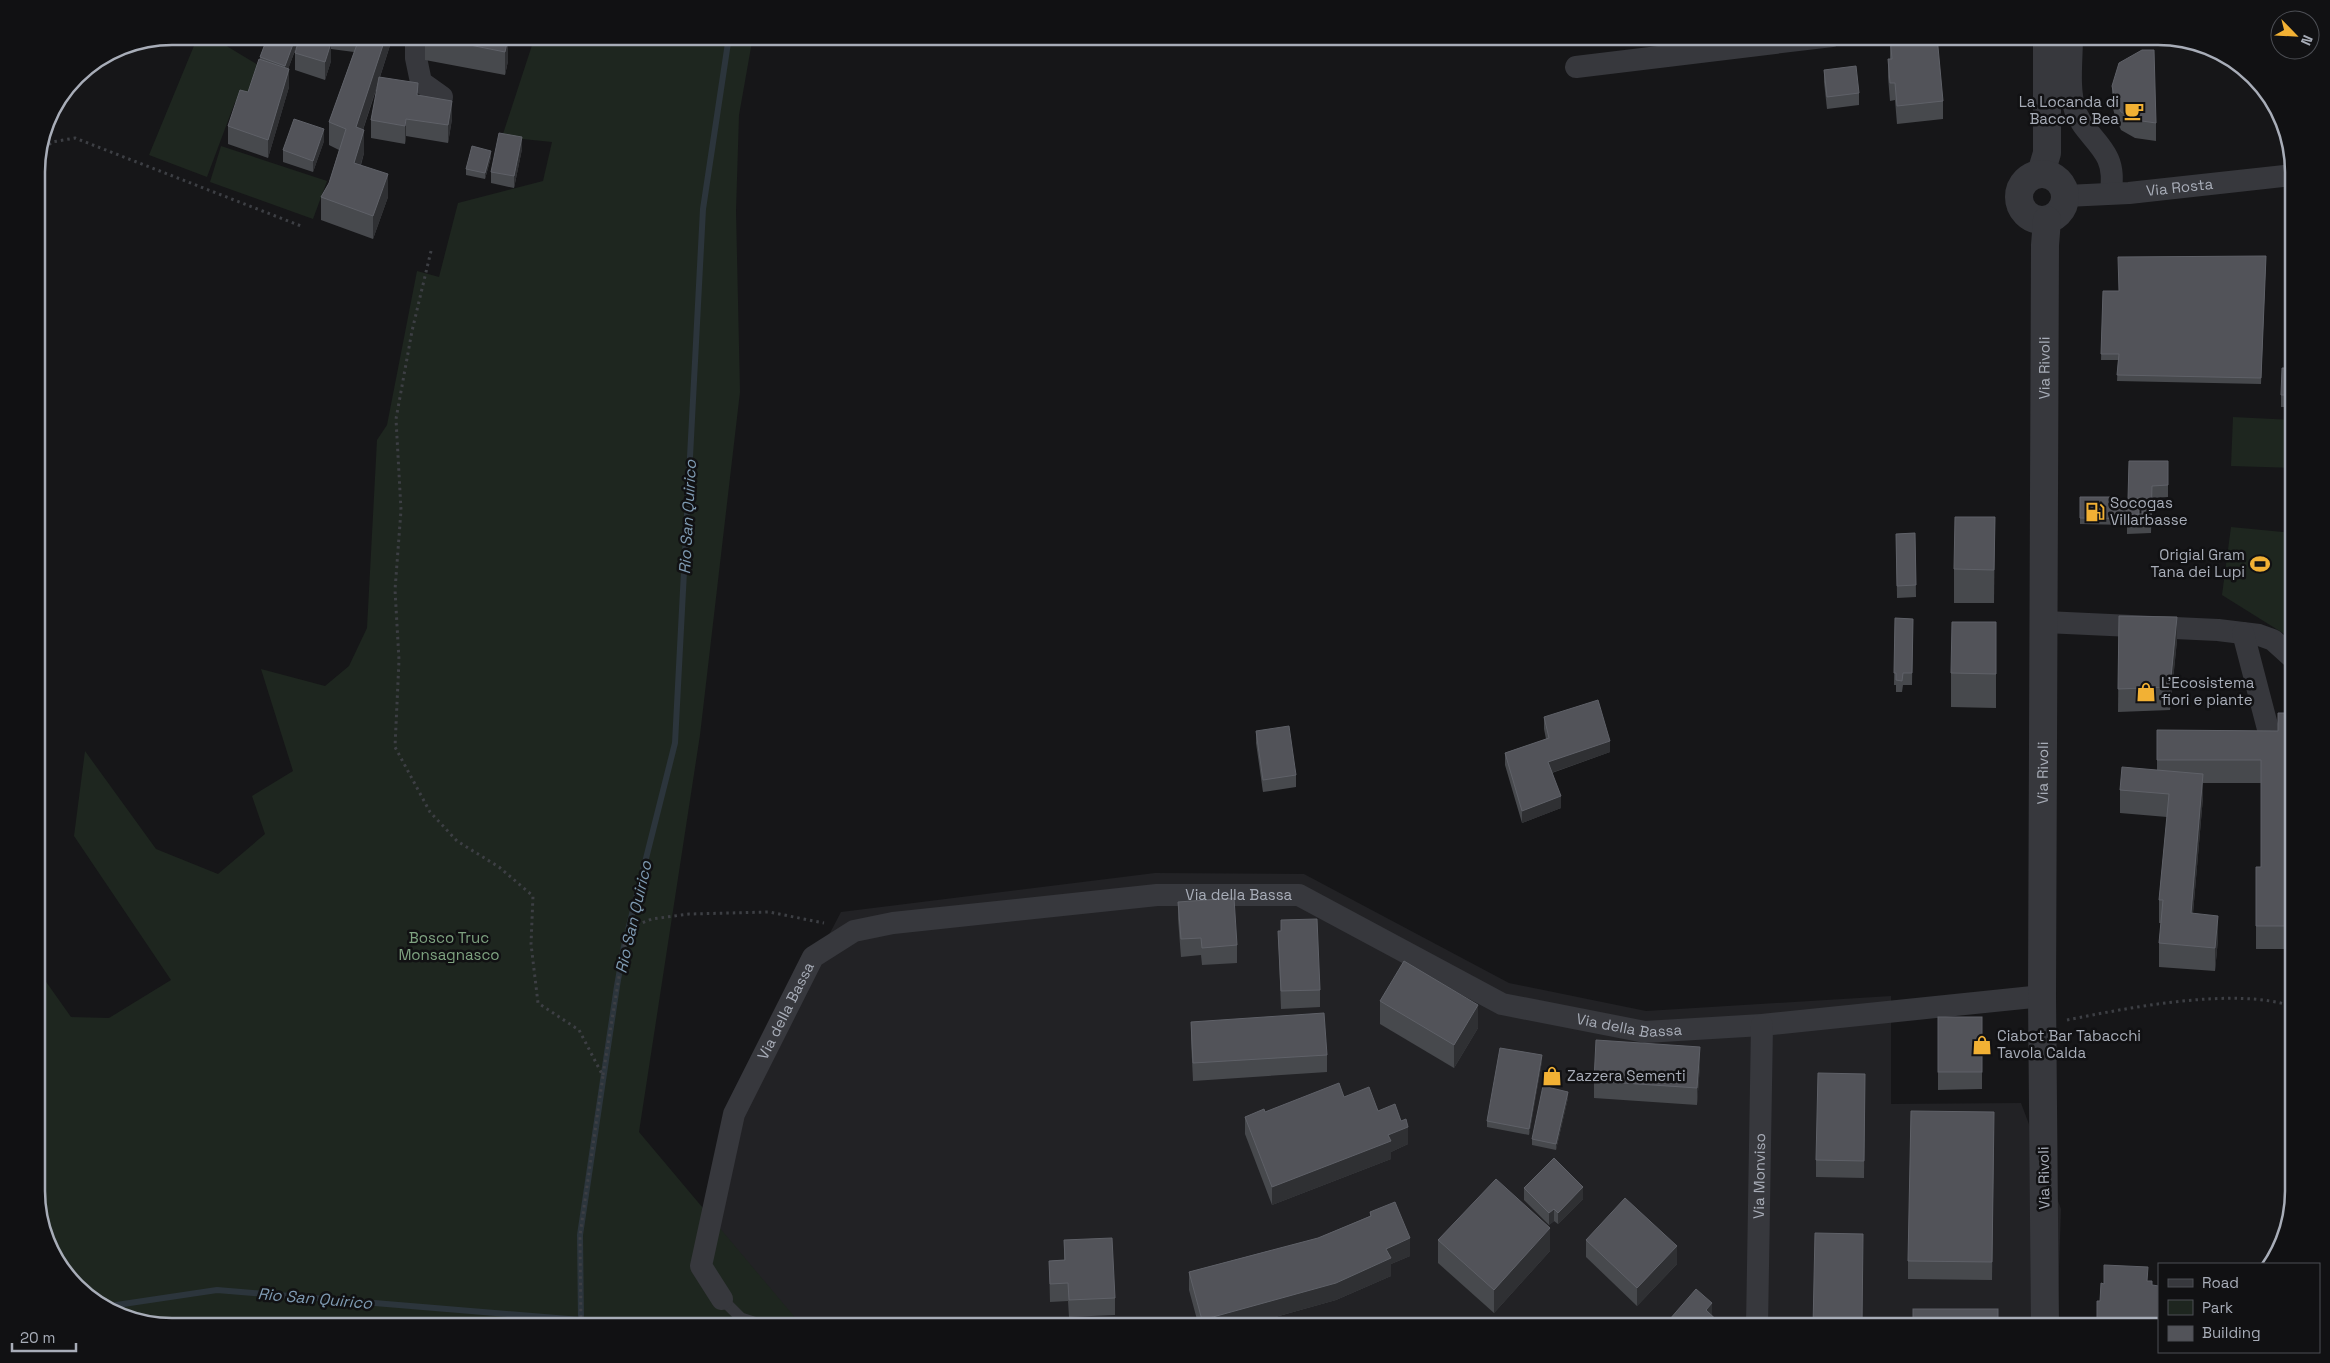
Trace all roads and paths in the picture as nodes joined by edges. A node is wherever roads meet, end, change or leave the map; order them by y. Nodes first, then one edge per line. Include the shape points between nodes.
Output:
1 (416, 45) edge
2 (1758, 45) edge
3 (2047, 45) edge
4 (2072, 45) edge
5 (1576, 67) dead end
6 (442, 98) edge
7 (48, 146) edge
8 (2041, 173) junction
9 (2285, 175) edge
10 (2111, 193) junction
11 (2066, 196) junction
12 (2047, 220) junction
13 (301, 226) dead end
14 (431, 251) dead end
15 (2045, 622) junction
16 (2243, 633) junction
17 (2285, 651) edge
18 (2268, 729) edge
19 (854, 931) junction
20 (2285, 1005) edge
21 (2042, 1009) junction
22 (1762, 1025) junction
23 (603, 1076) junction
24 (722, 1299) joint
25 (581, 1318) edge
26 (741, 1318) edge
27 (1757, 1318) edge
28 (2045, 1318) edge

1 - 6 street via 421,82
2 - 5 street
3 - 8 street via 2047,153
4 - 10 street via 2075,110 2084,128 2108,158 2112,172
7 - 13 path via 75,138
8 - 11 street via 2061,182
8 - 12 street via 2027,179 2019,191 2019,199 2025,213
9 - 10 street, Via Rosta
10 - 11 street, Via Rosta
11 - 12 street via 2061,211
12 - 15 street, Via Rivoli
14 - 23 path via 396,420 401,510 395,590 399,660 394,747 430,812 457,841 499,867 534,896 531,944 538,1003 579,1030
15 - 16 street
15 - 21 street, Via Rivoli
16 - 17 street via 2259,634
16 - 18 street
19 - 22 street, Via della Bassa via 893,923 1157,895 1299,895 1502,1004 1645,1032
19 - 23 path via 768,912 689,914 652,919 634,926 624,946
19 - 24 street, Via della Bassa via 813,957 734,1114 701,1266
20 - 21 path via 2212,998
21 - 22 street, Via della Bassa
21 - 28 street, Via Rivoli
22 - 27 street, Via Monviso
23 - 25 path via 580,1235
24 - 26 lane

